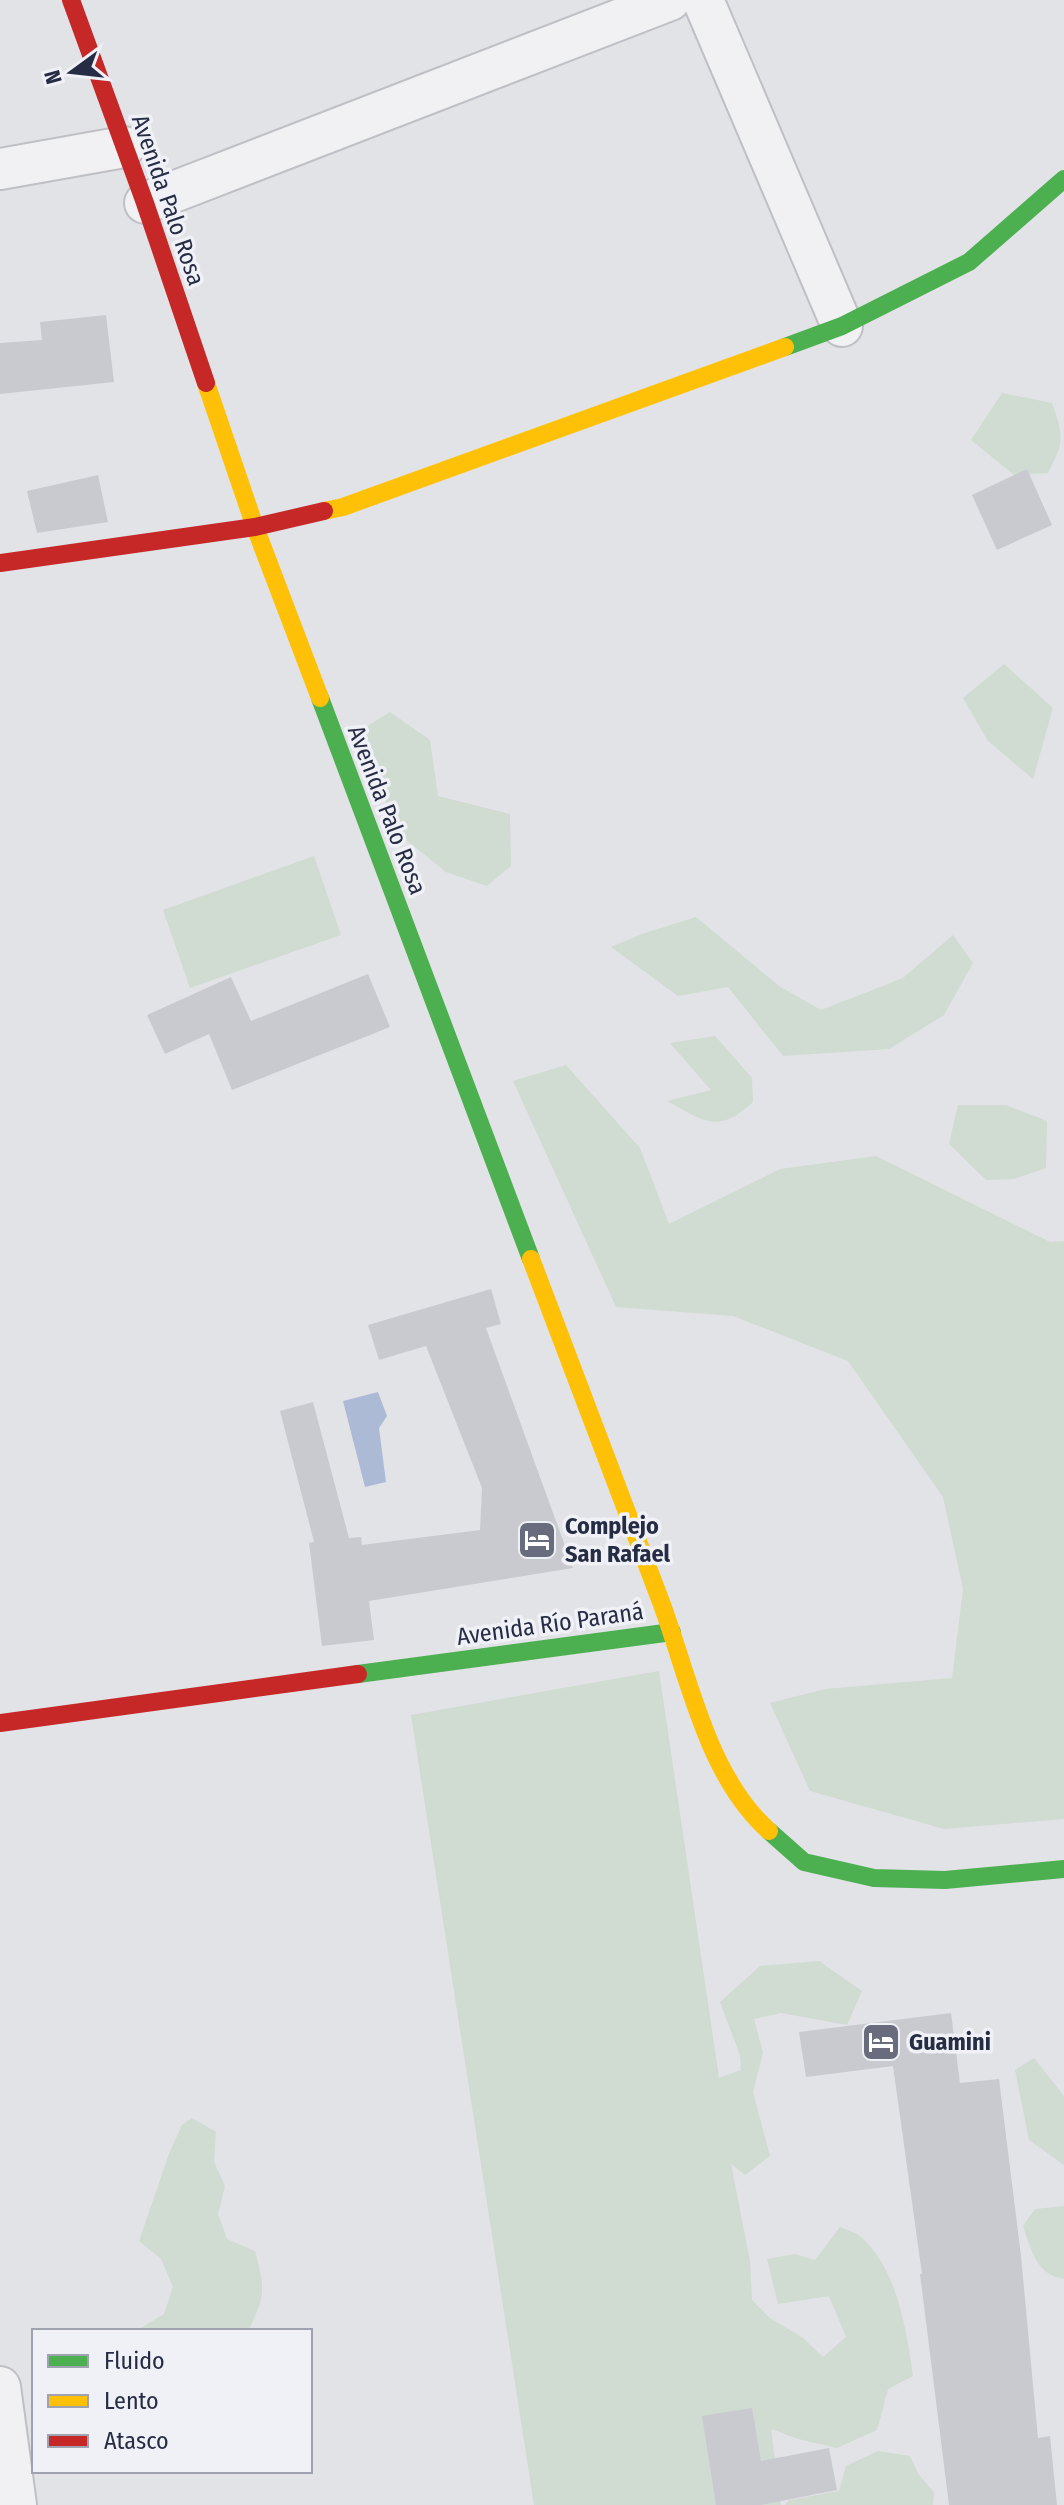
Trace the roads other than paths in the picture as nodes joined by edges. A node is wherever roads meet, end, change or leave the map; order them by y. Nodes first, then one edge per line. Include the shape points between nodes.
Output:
1 (71, 0) edge
2 (670, 0) edge
3 (703, 0) edge
4 (124, 147) junction
5 (0, 169) edge
6 (1064, 179) edge
7 (145, 203) junction
8 (842, 326) junction
9 (255, 527) junction
10 (0, 563) edge
11 (672, 1632) junction
12 (0, 1723) edge
13 (1064, 1869) edge
14 (0, 2387) edge
15 (16, 2505) edge

1 - 4 main road, Avenida Palo Rosa
2 - 7 street
3 - 8 street
4 - 5 street
4 - 7 main road, Avenida Palo Rosa
6 - 8 main road via 969,262
7 - 9 main road, Avenida Palo Rosa
8 - 9 main road via 343,507
9 - 10 main road
9 - 11 main road, Avenida Palo Rosa
11 - 12 main road, Avenida Río Paraná
11 - 13 main road, Avenida Río Paraná via 717,1762 759,1822 804,1862 888,1879 945,1880
14 - 15 street

